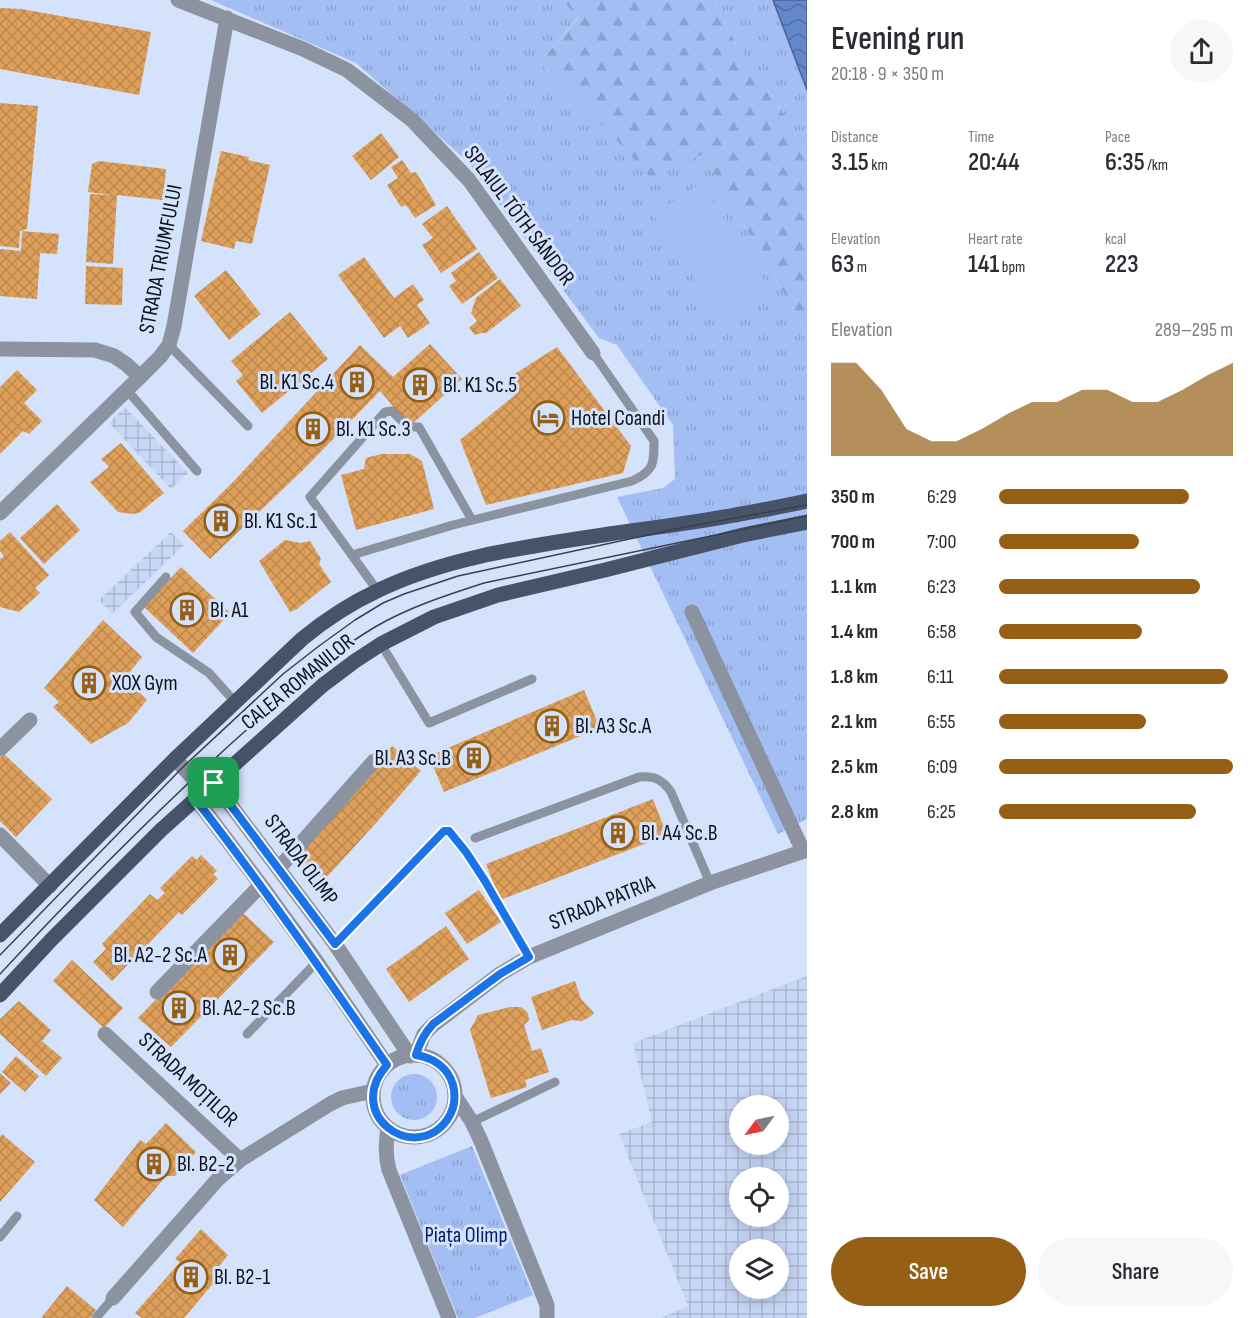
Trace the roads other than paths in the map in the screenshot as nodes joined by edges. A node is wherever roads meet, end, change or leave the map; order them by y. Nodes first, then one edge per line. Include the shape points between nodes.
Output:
1 (178, 0) edge
2 (227, 18) junction
3 (169, 345) junction
4 (0, 349) edge
5 (593, 353) joint
6 (140, 377) junction
7 (127, 390) junction
8 (248, 426) dead end
9 (197, 471) dead end
10 (807, 501) edge
11 (0, 513) edge
12 (472, 520) junction
13 (807, 522) edge
14 (352, 555) junction
15 (166, 577) dead end
16 (378, 590) junction
17 (692, 612) dead end
18 (381, 644) junction
19 (532, 679) dead end
20 (235, 702) junction
21 (30, 720) dead end
22 (0, 749) edge
23 (175, 759) junction
24 (374, 761) dead end
25 (195, 781) junction
26 (214, 783) junction
27 (196, 800) junction
28 (0, 835) edge
29 (475, 838) dead end
30 (805, 851) edge
31 (279, 868) junction
32 (710, 883) junction
33 (261, 885) junction
34 (50, 886) junction
35 (0, 935) edge
36 (335, 944) junction
37 (529, 957) junction
38 (317, 962) junction
39 (158, 992) dead end
40 (0, 995) edge
41 (105, 1034) dead end
42 (247, 1034) dead end
43 (413, 1055) junction
44 (387, 1065) junction
45 (555, 1082) dead end
46 (373, 1091) junction
47 (455, 1096) junction
48 (472, 1122) junction
49 (388, 1128) junction
50 (240, 1160) junction
51 (17, 1216) dead end
52 (0, 1237) edge
53 (113, 1298) joint
54 (96, 1318) edge
55 (449, 1318) edge
56 (547, 1318) edge

1 - 2 street, SPLAIUL TÓTH SÁNDOR
2 - 3 street, STRADA TRIUMFULUI
2 - 5 street, SPLAIUL TÓTH SÁNDOR via 347,69 412,120 468,180
3 - 6 street, STRADA TRIUMFULUI
3 - 8 lane
4 - 6 street via 95,350 114,356
5 - 12 lane via 654,441 650,469 632,481
6 - 7 street, STRADA TRIUMFULUI
7 - 9 lane
7 - 11 street, STRADA TRIUMFULUI
10 - 16 main road, CALEA ROMANILOR via 494,554 421,573
12 - 14 lane
12 - 14 lane via 419,427 408,427 392,411 385,412 310,497
13 - 18 main road, CALEA ROMANILOR via 498,595 434,617
14 - 16 lane
15 - 20 lane via 135,612 156,637 209,673
16 - 20 main road, CALEA ROMANILOR via 318,625
17 - 30 street, STRADA PATRIA
18 - 19 lane via 429,723
18 - 26 main road, CALEA ROMANILOR via 323,685
20 - 23 main road, CALEA ROMANILOR
21 - 22 street
23 - 25 street
23 - 34 main road, CALEA ROMANILOR
24 - 31 street
25 - 26 street
25 - 27 street
26 - 27 main road, CALEA ROMANILOR
26 - 31 street, STRADA OLIMP
27 - 33 street, STRADA OLIMP
27 - 40 main road, CALEA ROMANILOR via 144,846
28 - 34 street
29 - 32 lane via 650,776 664,782 671,792
30 - 32 street, STRADA PATRIA
31 - 36 street, STRADA OLIMP
32 - 37 street, STRADA PATRIA
33 - 38 street, STRADA OLIMP
33 - 39 street
34 - 35 main road, CALEA ROMANILOR
36 - 37 lane via 444,831 449,831 485,881
36 - 43 street, STRADA OLIMP
37 - 43 street, STRADA PATRIA via 433,1024
38 - 42 lane
38 - 44 street, STRADA OLIMP
41 - 50 street, STRADA MOȚILOR
43 - 44 street
43 - 47 street via 426,1057 444,1068
44 - 46 street
45 - 48 lane
46 - 49 street via 375,1112
46 - 50 street via 330,1104
47 - 48 street
47 - 49 street via 450,1116 436,1131 406,1137
48 - 56 street via 547,1305
49 - 55 street via 385,1149 389,1170
50 - 53 street via 218,1179
51 - 52 lane
53 - 54 lane

